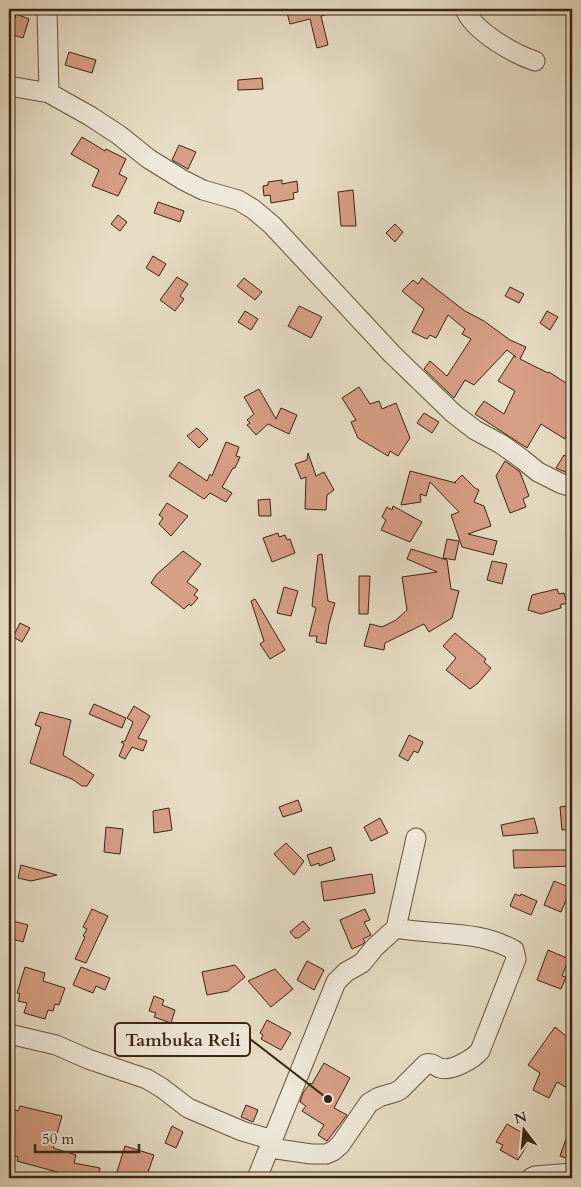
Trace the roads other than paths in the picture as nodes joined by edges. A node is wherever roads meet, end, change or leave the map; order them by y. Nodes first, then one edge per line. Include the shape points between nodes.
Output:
1 (48, 9) edge
2 (465, 9) edge
3 (535, 61) dead end
4 (9, 86) edge
5 (49, 93) junction
6 (572, 487) edge
7 (416, 838) dead end
8 (396, 928) junction
9 (9, 1034) edge
10 (272, 1144) junction
11 (572, 1173) edge
12 (257, 1178) edge
13 (531, 1178) edge

1 - 5 street
2 - 3 street via 476,25 496,41
4 - 5 street
5 - 6 street via 90,116 183,180 202,190 238,200 253,209 452,413 538,472
7 - 8 street
8 - 10 street via 362,963 336,982
8 - 10 street via 471,935 514,950 516,959 480,1051 467,1061 446,1068 426,1064 401,1089 369,1103 333,1151 311,1154
9 - 10 street via 56,1045 147,1079 195,1112
10 - 12 street
11 - 13 street

